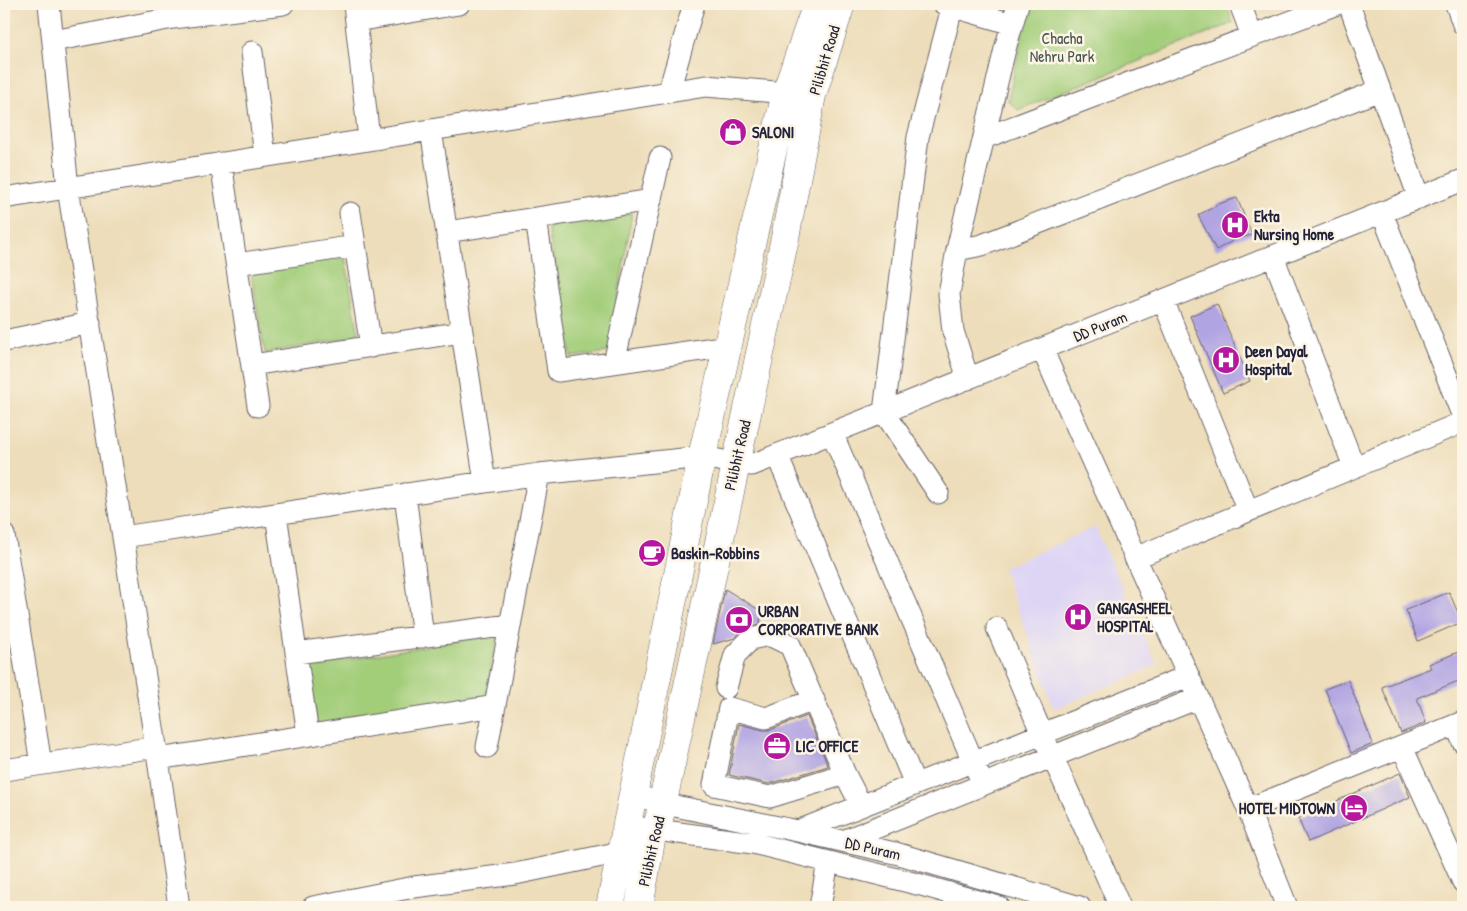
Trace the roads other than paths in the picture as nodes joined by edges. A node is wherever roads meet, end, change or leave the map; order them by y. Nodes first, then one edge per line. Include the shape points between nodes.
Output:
1 (49, 4) edge
2 (282, 4) edge
3 (459, 4) edge
4 (694, 4) edge
5 (817, 4) edge
6 (841, 4) edge
7 (1018, 4) edge
8 (1240, 4) edge
9 (1337, 4) edge
10 (1349, 4) edge
11 (1456, 4) edge
12 (950, 5) edge
13 (172, 11) edge
14 (355, 12) edge
15 (1012, 24) junction
16 (1463, 24) edge
17 (1252, 36) junction
18 (53, 41) junction
19 (252, 52) dead end
20 (1380, 90) junction
21 (670, 91) junction
22 (799, 94) junction
23 (431, 130) junction
24 (984, 138) junction
25 (369, 139) junction
26 (265, 156) junction
27 (660, 158) dead end
28 (221, 163) junction
29 (1463, 180) edge
30 (68, 188) junction
31 (4, 198) edge
32 (1419, 198) junction
33 (651, 200) junction
34 (350, 213) dead end
35 (1382, 213) junction
36 (536, 218) junction
37 (447, 232) junction
38 (355, 246) junction
39 (957, 250) junction
40 (1273, 256) junction
41 (237, 264) junction
42 (1163, 300) junction
43 (90, 324) junction
44 (462, 332) junction
45 (4, 341) edge
46 (371, 346) junction
47 (728, 346) junction
48 (1042, 349) junction
49 (614, 363) junction
50 (252, 366) junction
51 (968, 379) junction
52 (258, 406) dead end
53 (884, 412) junction
54 (1463, 417) edge
55 (1463, 422) edge
56 (832, 433) junction
57 (777, 455) junction
58 (702, 457) junction
59 (735, 463) junction
60 (1354, 467) junction
61 (539, 474) junction
62 (485, 482) junction
63 (938, 493) dead end
64 (405, 494) junction
65 (1248, 511) junction
66 (276, 514) junction
67 (4, 535) edge
68 (123, 537) junction
69 (1135, 558) junction
70 (510, 625) junction
71 (997, 628) dead end
72 (423, 637) junction
73 (296, 653) junction
74 (1188, 676) junction
75 (726, 688) dead end
76 (1198, 698) junction
77 (814, 700) junction
78 (495, 706) junction
79 (1461, 730) edge
80 (1042, 734) junction
81 (308, 735) junction
82 (487, 747) dead end
83 (1402, 747) junction
84 (157, 753) junction
85 (1052, 756) junction
86 (973, 762) junction
87 (41, 764) junction
88 (4, 770) edge
89 (845, 774) junction
90 (915, 784) junction
91 (982, 785) junction
92 (634, 795) junction
93 (663, 802) junction
94 (862, 806) junction
95 (1248, 809) junction
96 (627, 826) junction
97 (656, 830) junction
98 (798, 831) junction
99 (843, 841) junction
100 (621, 852) junction
101 (648, 858) junction
102 (828, 862) junction
103 (1463, 882) edge
104 (179, 907) edge
105 (313, 907) edge
106 (610, 907) edge
107 (639, 907) edge
108 (820, 907) edge
109 (999, 907) edge
110 (1080, 907) edge
111 (1120, 907) edge
112 (1287, 907) edge

1 - 18 street
2 - 13 street
3 - 14 street
4 - 21 street
5 - 22 highway
6 - 22 highway, Pilibhit Road
7 - 15 street
8 - 17 street
9 - 17 street
10 - 20 street
11 - 16 street
12 - 15 street
12 - 53 street via 918,137
13 - 18 street
14 - 25 street
15 - 24 street
17 - 24 street
18 - 30 street
19 - 26 street
20 - 32 street
20 - 39 street via 982,245
21 - 22 street via 706,86
21 - 23 street
22 - 47 highway
22 - 59 highway, Pilibhit Road via 785,238
23 - 25 street
23 - 37 street
24 - 39 street
25 - 26 street
26 - 28 street
27 - 33 street
28 - 30 street
28 - 41 street
29 - 32 street, DD Puram
30 - 31 street
30 - 43 street
32 - 35 street, DD Puram
33 - 36 street
33 - 49 street
34 - 38 street
35 - 40 street, DD Puram
35 - 54 street
36 - 37 street
36 - 49 street via 558,371
37 - 44 street
38 - 41 street
38 - 46 street
39 - 51 street via 949,294 953,331
40 - 42 street, DD Puram
40 - 60 street
41 - 50 street
42 - 48 street, DD Puram
42 - 65 street
43 - 45 street
43 - 68 street
44 - 46 street
44 - 62 street
46 - 50 street
47 - 49 street
47 - 58 highway
48 - 51 street, DD Puram
48 - 69 street
50 - 52 street
51 - 53 street, DD Puram
53 - 56 street, DD Puram
53 - 63 street
55 - 60 street
56 - 57 street, DD Puram
56 - 86 street
57 - 59 street, DD Puram via 752,465
57 - 90 street
58 - 59 street, DD Puram
58 - 61 street, DD Puram
58 - 92 highway
59 - 93 highway, Pilibhit Road
60 - 65 street
61 - 62 street, DD Puram
61 - 70 street
62 - 64 street, DD Puram
64 - 66 street, DD Puram
64 - 72 street
65 - 69 street
66 - 68 street, DD Puram
66 - 73 street
67 - 87 street
68 - 84 street
69 - 74 street
70 - 72 street
70 - 78 street
71 - 80 street
72 - 73 street
73 - 81 street
74 - 76 street
74 - 80 street
75 - 77 street via 735,655 751,639 769,635 790,645
76 - 85 street
76 - 95 street
77 - 89 street
77 - 89 street via 766,718 729,708 714,785 770,797
78 - 81 street
78 - 82 street
79 - 83 street
80 - 85 street
80 - 86 street
81 - 84 street
83 - 95 street
83 - 103 street
84 - 87 street
84 - 104 street
85 - 91 street
85 - 111 street
86 - 90 street
86 - 91 street
87 - 88 street
89 - 94 street
90 - 94 street
91 - 99 street
92 - 93 street, DD Puram
92 - 96 highway
93 - 97 highway, Pilibhit Road
93 - 98 street, DD Puram
94 - 98 street
95 - 112 street
96 - 97 street, DD Puram
96 - 100 highway
97 - 101 highway, Pilibhit Road
97 - 102 street, DD Puram via 753,843
98 - 99 street, DD Puram
99 - 110 street, DD Puram
100 - 101 street
100 - 105 street via 515,874 414,887
100 - 106 highway
101 - 107 highway, Pilibhit Road
102 - 108 street
102 - 109 street, DD Puram

